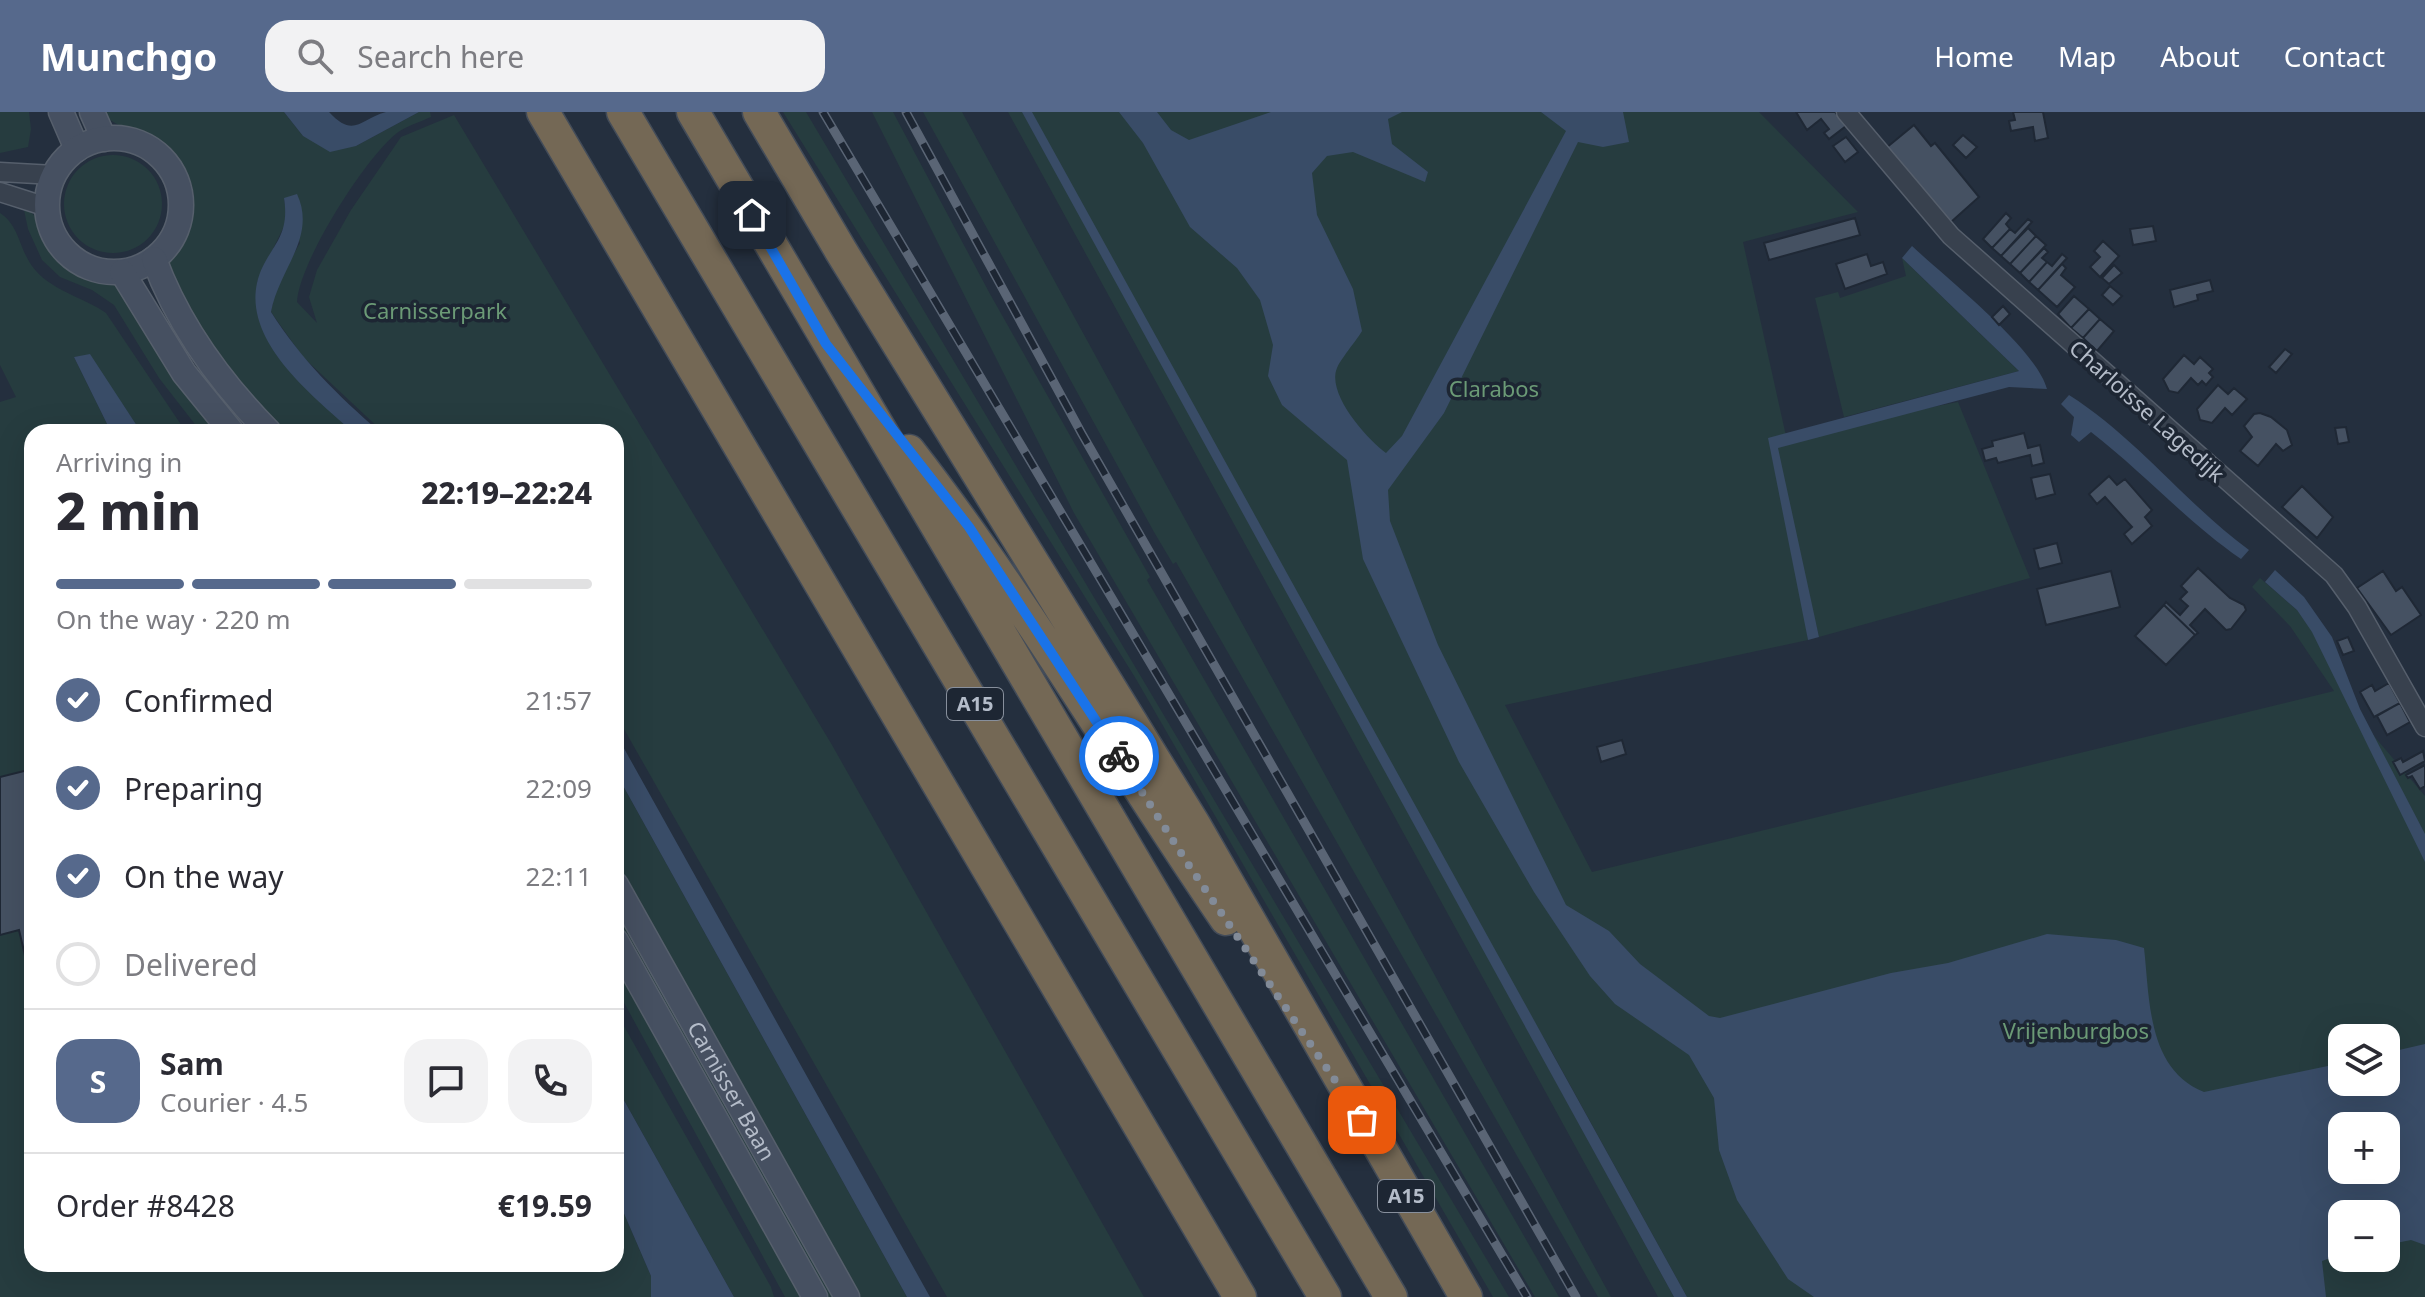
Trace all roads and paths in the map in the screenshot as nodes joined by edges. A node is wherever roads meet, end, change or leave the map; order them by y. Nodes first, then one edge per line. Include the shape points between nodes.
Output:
1 (61, 112) edge
2 (92, 112) edge
3 (543, 112) edge
4 (623, 112) edge
5 (693, 112) edge
6 (759, 112) edge
7 (1846, 112) edge
8 (104, 139) junction
9 (77, 149) junction
10 (0, 172) edge
11 (54, 175) junction
12 (0, 192) edge
13 (47, 207) junction
14 (154, 259) junction
15 (122, 272) junction
16 (826, 344) junction
17 (225, 424) edge
18 (262, 424) edge
19 (2425, 727) edge
20 (624, 899) edge
21 (624, 955) edge
22 (1347, 1095) junction
23 (815, 1297) edge
24 (847, 1297) edge
25 (1240, 1297) edge
26 (1325, 1297) edge
27 (1391, 1297) edge
28 (1466, 1297) edge

1 - 9 main road
2 - 8 main road
3 - 25 highway
4 - 26 highway, A15
5 - 16 highway, A15
6 - 22 highway, A15 via 1195,826
7 - 19 street, Charloisse Lagedijk via 1951,236 2334,575
8 - 9 main road
8 - 14 main road via 144,145 173,174 180,215 174,235
9 - 11 main road
10 - 11 street
11 - 13 main road
12 - 13 street
13 - 15 main road via 53,234 70,256 94,269
14 - 15 main road
14 - 18 main road via 186,329
15 - 17 main road via 184,373
16 - 22 highway, A15 via 969,527 1190,867
16 - 27 highway, A15
20 - 24 main road, Carnisser Baan
21 - 23 main road, Carnisser Baan
22 - 28 highway, A15

